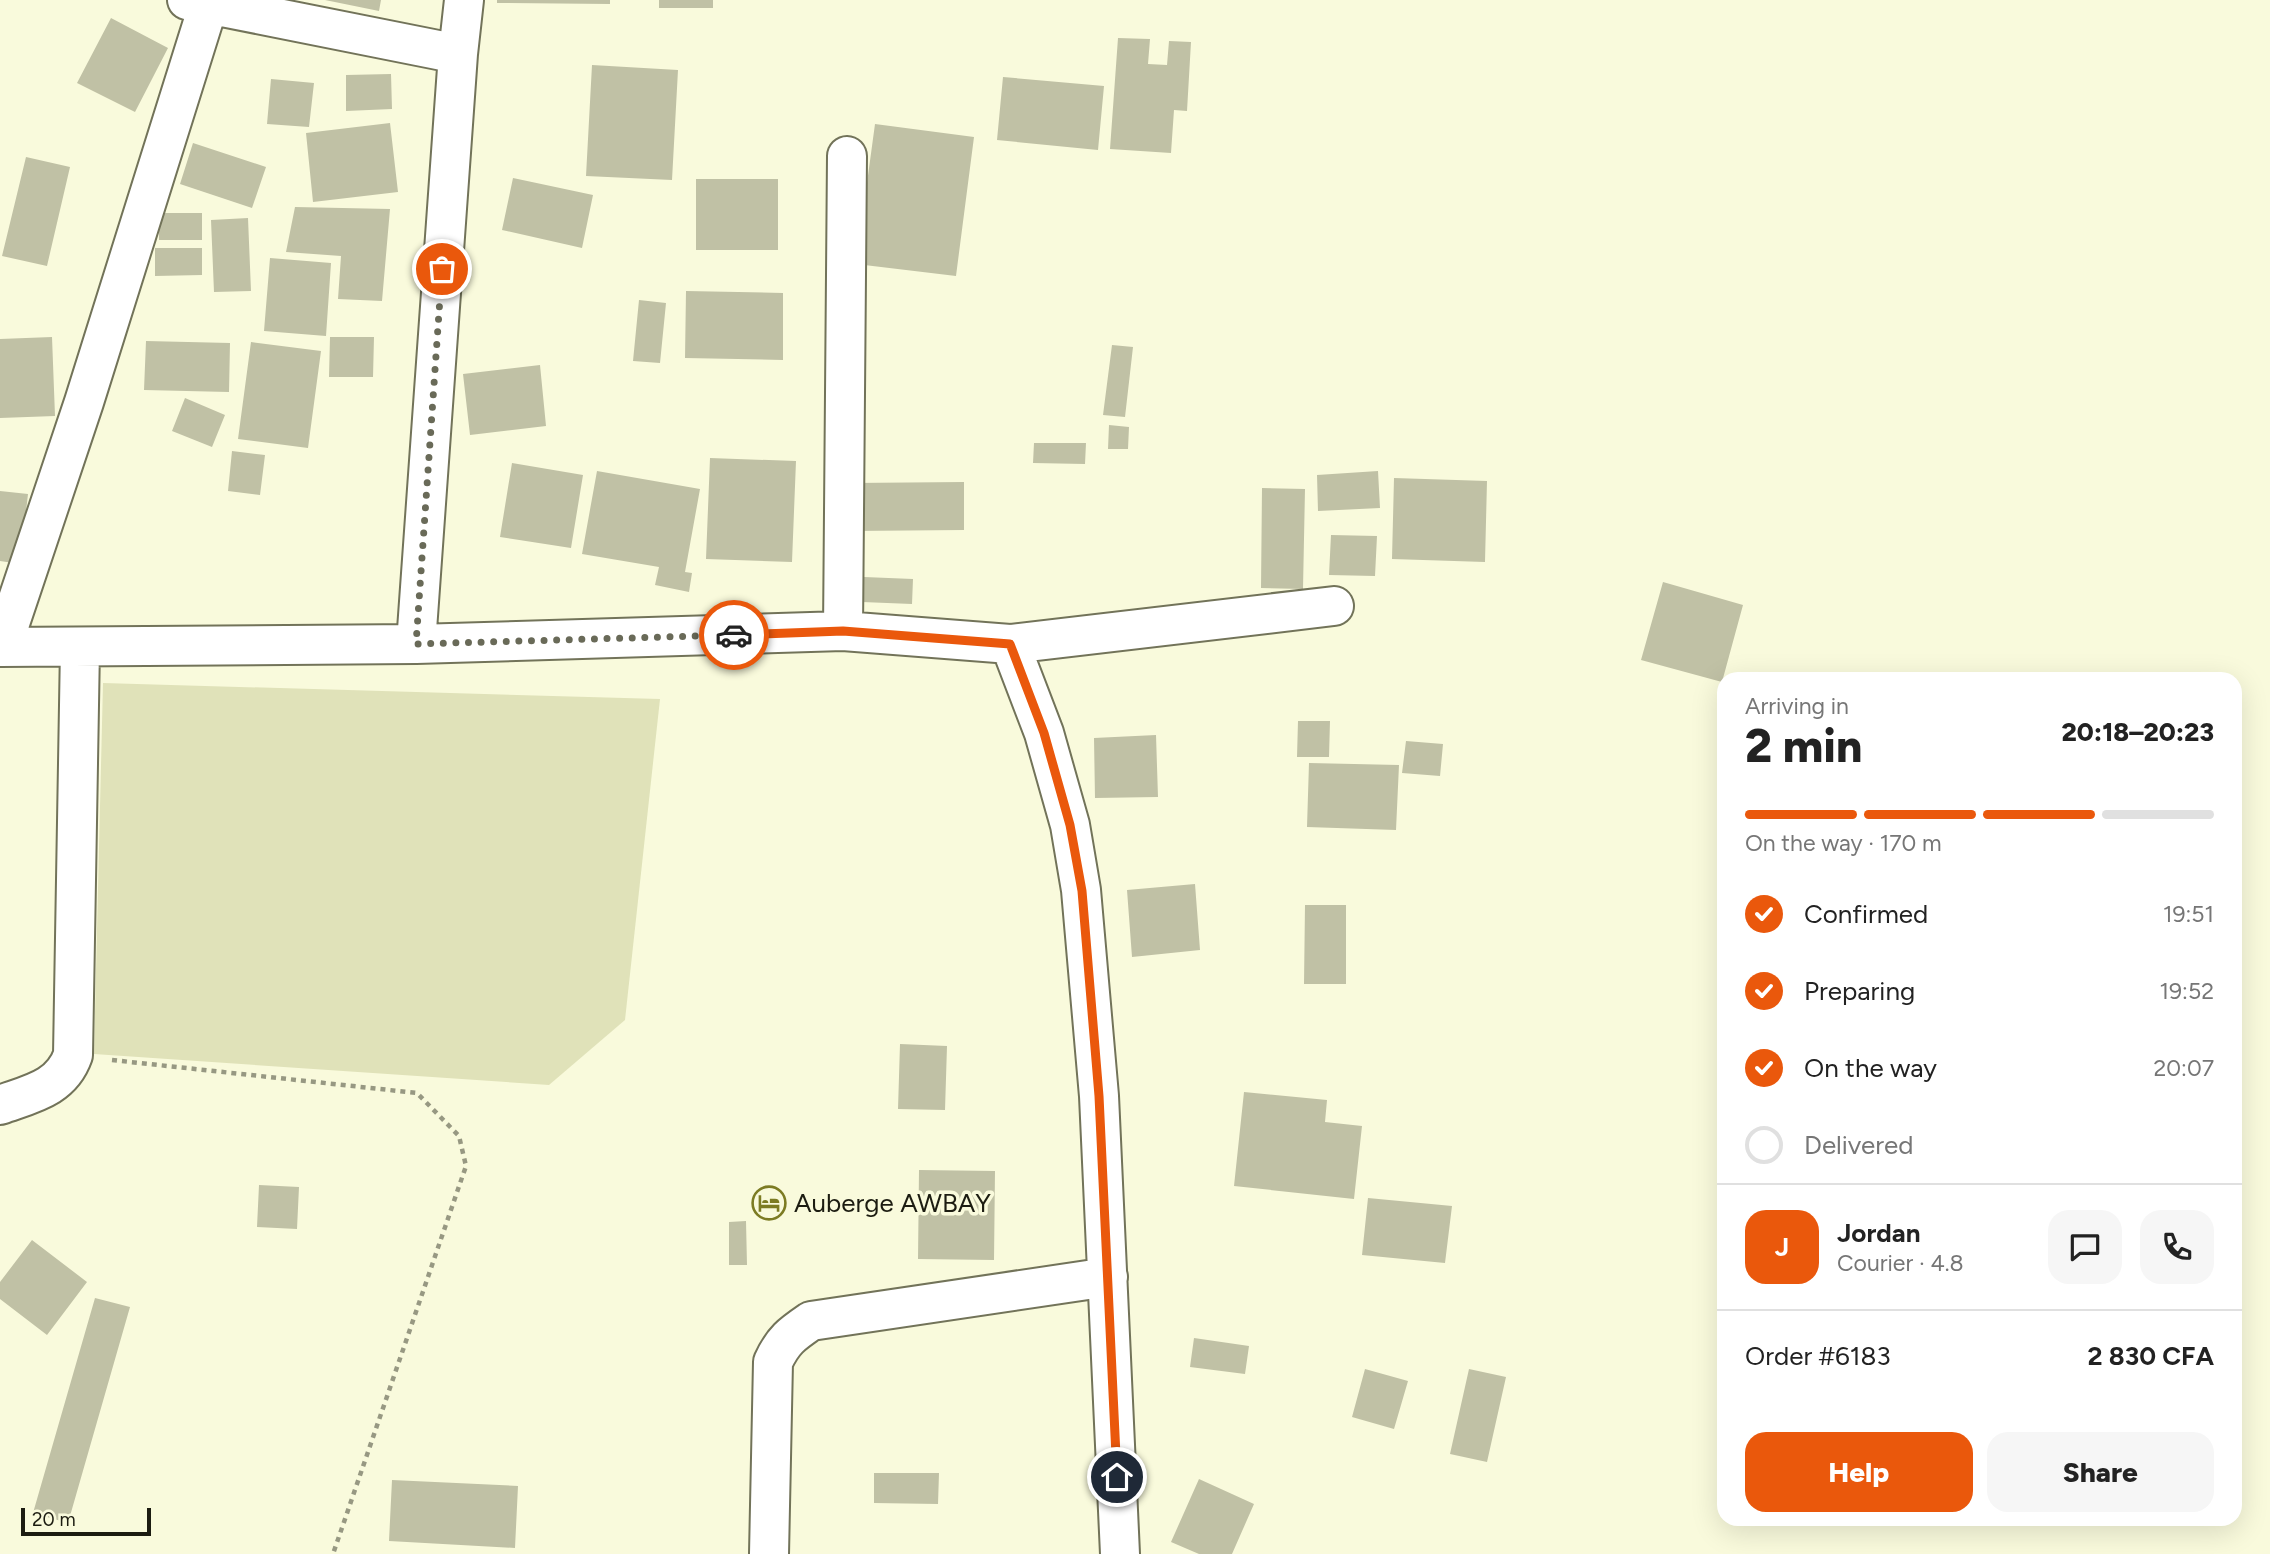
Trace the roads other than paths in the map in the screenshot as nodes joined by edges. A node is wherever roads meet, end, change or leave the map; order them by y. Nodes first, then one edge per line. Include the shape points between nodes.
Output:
1 (464, 0) edge
2 (198, 1) edge
3 (458, 54) junction
4 (848, 156) dead end
5 (1334, 606) dead end
6 (843, 631) junction
7 (416, 644) junction
8 (1010, 644) junction
9 (1, 647) edge
10 (80, 647) junction
11 (0, 1105) edge
12 (1108, 1277) junction
13 (767, 1551) edge
14 (1120, 1554) edge

1 - 3 street
2 - 3 street
2 - 9 street via 85,402
3 - 7 street
4 - 6 street
5 - 8 street
6 - 7 street
6 - 8 street
7 - 10 street
8 - 12 street via 1044,733 1070,825 1082,891
9 - 10 street
10 - 11 street via 73,1055 68,1068 48,1087
12 - 13 street via 811,1321 796,1331 781,1344 774,1362
12 - 14 street

